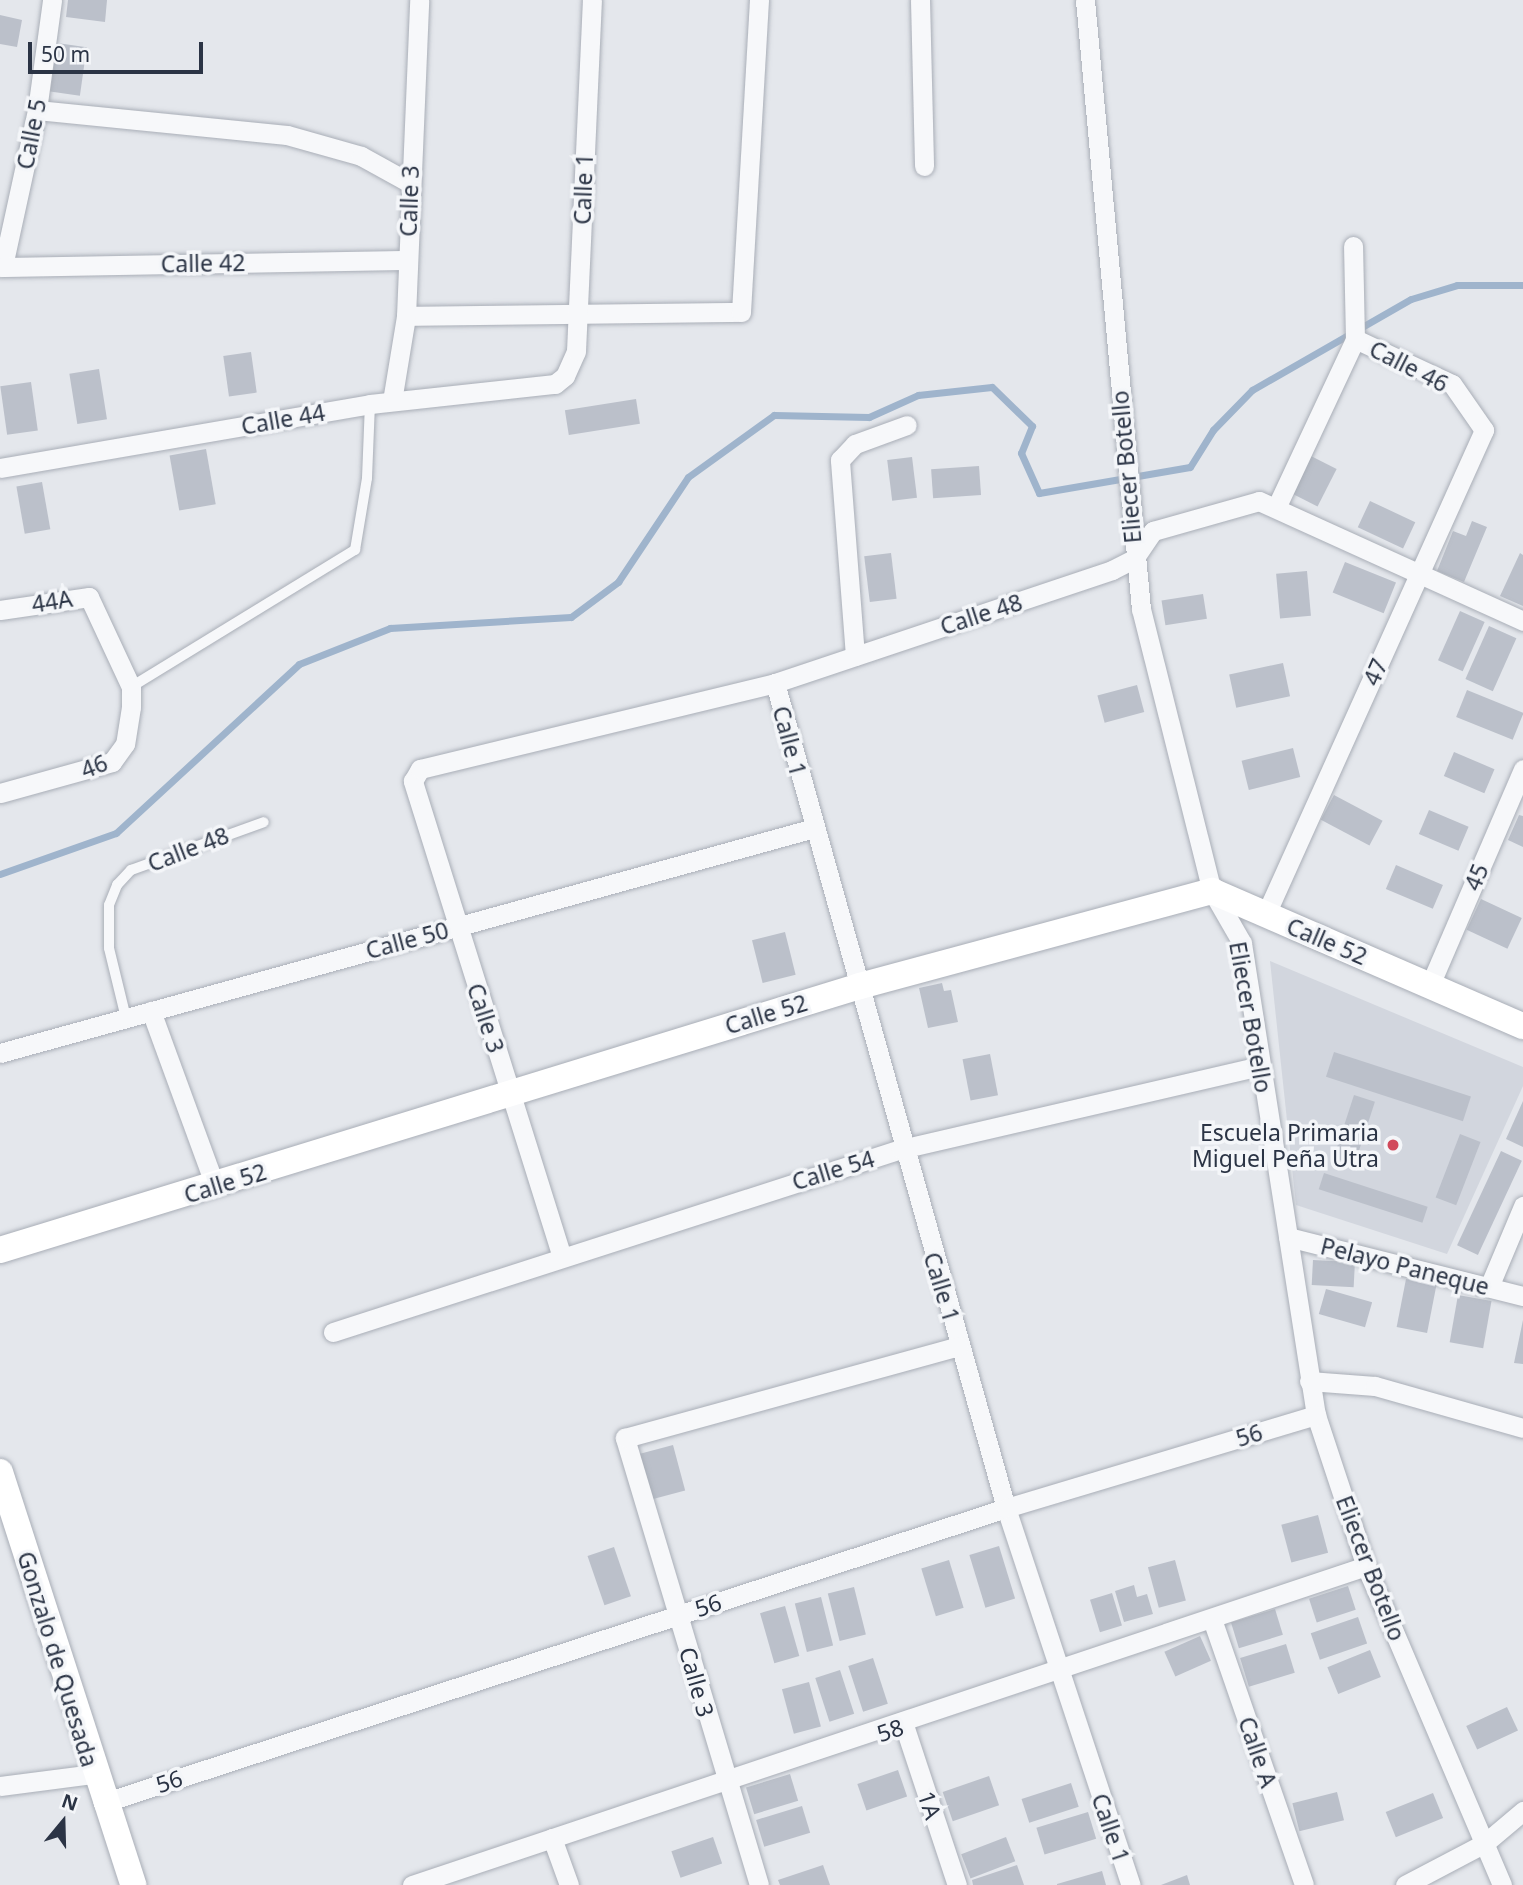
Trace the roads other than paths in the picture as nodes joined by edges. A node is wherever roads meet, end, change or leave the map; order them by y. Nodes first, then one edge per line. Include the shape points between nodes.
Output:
1 (52, 0) edge
2 (419, 0) edge
3 (592, 0) edge
4 (759, 0) edge
5 (920, 0) edge
6 (1085, 0) edge
7 (37, 110) junction
8 (924, 166) dead end
9 (410, 183) junction
10 (1353, 246) dead end
11 (407, 260) junction
12 (2, 266) edge
13 (578, 313) junction
14 (405, 316) junction
15 (1355, 339) junction
16 (565, 376) joint
17 (392, 401) junction
18 (370, 404) junction
19 (907, 425) dead end
20 (1484, 430) joint
21 (0, 468) edge
22 (1276, 508) junction
23 (1134, 559) junction
24 (1418, 575) junction
25 (0, 610) edge
26 (1523, 621) edge
27 (855, 656) junction
28 (775, 683) junction
29 (131, 687) junction
30 (1523, 769) edge
31 (413, 781) joint
32 (0, 793) edge
33 (264, 822) dead end
34 (814, 828) junction
35 (1212, 891) junction
36 (1266, 914) junction
37 (456, 927) junction
38 (1430, 985) junction
39 (860, 986) junction
40 (151, 1011) junction
41 (126, 1018) junction
42 (1523, 1026) edge
43 (0, 1052) edge
44 (1261, 1066) junction
45 (510, 1093) junction
46 (901, 1149) junction
47 (215, 1186) junction
48 (1523, 1206) edge
49 (1288, 1237) junction
50 (0, 1250) edge
51 (561, 1254) junction
52 (1489, 1287) junction
53 (1523, 1296) edge
54 (333, 1332) dead end
55 (959, 1346) junction
56 (1309, 1381) junction
57 (1316, 1415) junction
58 (1523, 1428) edge
59 (0, 1472) edge
60 (1006, 1508) junction
61 (1366, 1566) junction
62 (678, 1615) junction
63 (1212, 1619) junction
64 (1058, 1674) junction
65 (904, 1725) junction
66 (93, 1774) junction
67 (726, 1782) junction
68 (0, 1786) edge
69 (103, 1803) junction
70 (1523, 1811) edge
71 (552, 1838) junction
72 (1485, 1843) junction
73 (132, 1885) edge
74 (412, 1885) edge
75 (569, 1885) edge
76 (759, 1885) edge
77 (957, 1885) edge
78 (1131, 1885) edge
79 (1304, 1885) edge
80 (1405, 1885) edge
81 (1503, 1885) edge

1 - 7 street, Calle 5
2 - 9 street, Calle 3
3 - 13 street, Calle 1
4 - 13 street via 740,312
5 - 8 street
6 - 23 street, Eliecer Botello
7 - 9 street via 287,135 361,156
7 - 12 street, Calle 5
9 - 11 street, Calle 3
10 - 15 street
11 - 12 street, Calle 42
11 - 14 street, Calle 3
13 - 14 street
13 - 16 street, Calle 1 via 576,351
14 - 17 street, Calle 3
15 - 20 street, Calle 46 via 1452,384
15 - 22 street
16 - 17 street, Calle 44 via 555,384
17 - 18 street, Calle 44
18 - 21 street, Calle 44
18 - 29 lane via 367,478 355,550
19 - 27 street via 855,444 840,460
20 - 24 street, 47
22 - 23 street via 1259,501 1183,518 1153,531
22 - 24 street
23 - 27 street, Calle 48
23 - 35 street, Eliecer Botello
24 - 26 street
24 - 36 street, 47
25 - 29 street, 44A via 89,597
27 - 28 street, Calle 48
28 - 31 street, Calle 48 via 420,769
28 - 34 street, Calle 1
29 - 32 street, 46 via 125,744 112,762
30 - 38 street, 45
31 - 37 street, Calle 3
33 - 41 lane, Calle 48 via 131,870 117,885 108,905 109,948
34 - 37 street, Calle 50
34 - 39 street, Calle 1
35 - 36 street, Calle 52
35 - 39 street, Calle 52
35 - 44 street, Eliecer Botello via 1242,943
36 - 38 street, Calle 52
37 - 40 street, Calle 50
37 - 45 street, Calle 3
38 - 42 street, Calle 52
39 - 45 street, Calle 52
39 - 46 street, Calle 1
40 - 41 street, Calle 50
40 - 47 street
41 - 43 street, Calle 50
44 - 46 street, Calle 54
44 - 49 street, Eliecer Botello
45 - 47 street, Calle 52
45 - 51 street, Calle 3
46 - 51 street, Calle 54
46 - 55 street, Calle 1
47 - 50 street, Calle 52
48 - 52 street
49 - 52 street, Pelayo Paneque
49 - 56 street, Eliecer Botello
51 - 54 street, Calle 54
52 - 53 street, Pelayo Paneque
55 - 60 street, Calle 1
55 - 62 street, Calle 3 via 625,1438
56 - 57 street, Eliecer Botello
56 - 58 street via 1375,1386
57 - 60 street, 56
57 - 61 street, Eliecer Botello
59 - 66 street, Gonzalo de Quesada
60 - 62 street, 56
60 - 64 street, Calle 1
61 - 63 street, 58
61 - 72 street, Eliecer Botello
62 - 67 street, Calle 3
62 - 69 street, 56
63 - 64 street, 58
63 - 79 street, Calle A
64 - 65 street, 58
64 - 78 street, Calle 1
65 - 67 street, 58
65 - 77 street, 1A
66 - 68 street
66 - 69 street, Gonzalo de Quesada
67 - 71 street, 58
67 - 76 street, Calle 3
69 - 73 street, Gonzalo de Quesada
70 - 72 street
71 - 74 street, 58
71 - 75 street
72 - 80 street
72 - 81 street, Eliecer Botello

